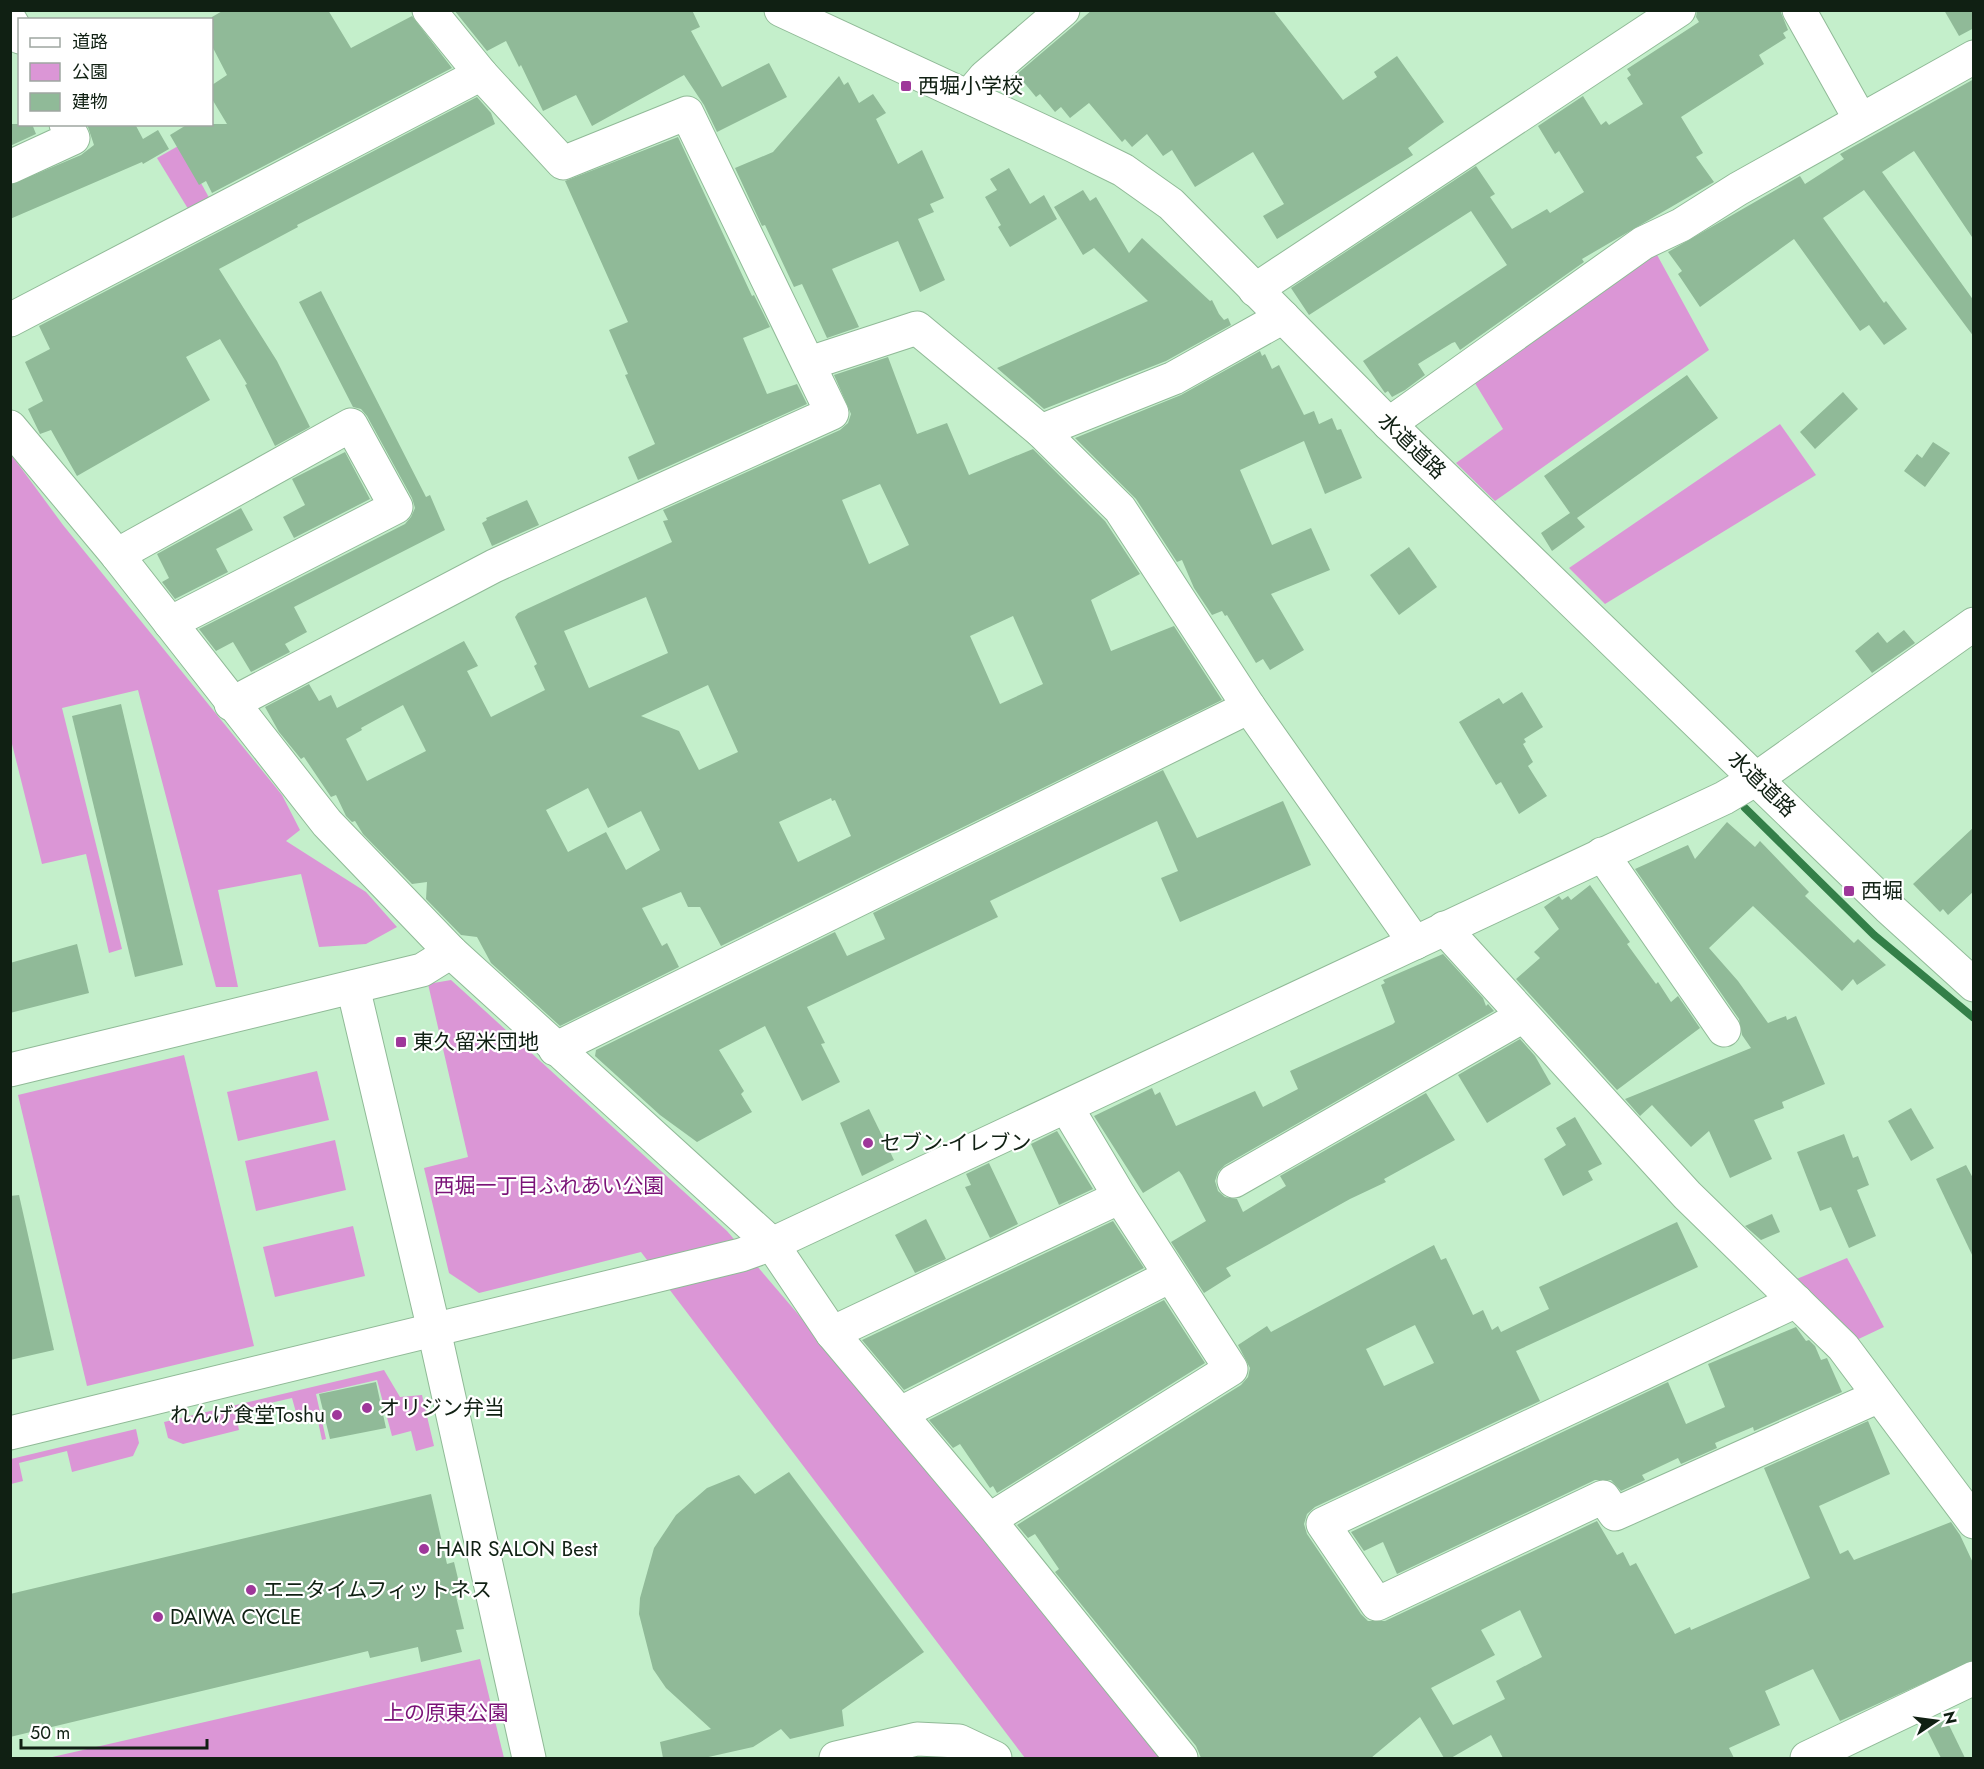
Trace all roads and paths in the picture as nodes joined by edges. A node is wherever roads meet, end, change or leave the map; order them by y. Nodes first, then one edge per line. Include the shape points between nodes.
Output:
1 (429, 10) edge
2 (781, 10) edge
3 (1063, 10) edge
4 (1679, 10) edge
5 (1799, 10) edge
6 (10, 20) edge
7 (18, 34) edge
8 (1974, 57) edge
9 (481, 74) junction
10 (969, 96) junction
11 (1860, 119) junction
12 (67, 126) edge
13 (10, 166) edge
14 (1256, 290) junction
15 (1283, 317) junction
16 (10, 320) edge
17 (810, 363) junction
18 (1389, 424) junction
19 (10, 427) edge
20 (1041, 431) junction
21 (117, 555) junction
22 (171, 623) junction
23 (1974, 624) edge
24 (231, 704) junction
25 (1249, 707) junction
26 (1756, 778) junction
27 (1602, 854) junction
28 (1444, 928) junction
29 (1415, 943) junction
30 (450, 952) junction
31 (1974, 985) edge
32 (353, 987) junction
33 (1523, 1016) junction
34 (1724, 1030) dead end
35 (555, 1049) junction
36 (10, 1070) edge
37 (1067, 1107) junction
38 (1234, 1181) dead end
39 (1120, 1197) junction
40 (772, 1244) junction
41 (1170, 1276) junction
42 (1796, 1301) junction
43 (434, 1330) junction
44 (832, 1333) junction
45 (1879, 1396) junction
46 (902, 1413) junction
47 (10, 1433) edge
48 (989, 1520) junction
49 (1974, 1522) edge
50 (1974, 1678) edge
51 (530, 1758) edge
52 (836, 1758) edge
53 (995, 1758) edge
54 (1181, 1758) edge
55 (1807, 1758) edge

1 - 9 street
2 - 10 street, 水道道路
3 - 10 street via 985,77
4 - 14 street
5 - 11 street
6 - 7 street
8 - 11 street
9 - 16 street
9 - 17 street via 563,163 687,113
10 - 14 street, 水道道路 via 1149,186
11 - 18 street via 1681,225 1643,243
12 - 13 street via 73,138
14 - 15 street, 水道道路
15 - 18 street, 水道道路
15 - 20 street via 1174,378
17 - 20 street via 917,328
17 - 24 street via 832,412 494,566
18 - 26 street, 水道道路
19 - 21 street
20 - 25 street via 1120,509
21 - 22 street
21 - 22 street via 351,425 396,507
22 - 24 street
23 - 26 street
24 - 30 street via 327,823
25 - 29 street
25 - 35 street
26 - 27 street via 1724,798
26 - 31 street, 水道道路
27 - 28 street
27 - 34 street
28 - 29 street
28 - 33 street
29 - 37 street
30 - 32 street via 422,970
30 - 35 street
32 - 36 street
32 - 43 street
33 - 38 street
33 - 42 street via 1688,1196
35 - 40 street
37 - 39 street
37 - 40 street
39 - 41 street
39 - 44 street
40 - 43 street via 741,1255
40 - 44 street
41 - 46 street
41 - 48 street via 1231,1369
42 - 45 street via 1843,1347
42 - 45 street via 1323,1524 1377,1604 1603,1497 1615,1514
43 - 47 street
43 - 51 street
44 - 46 street
45 - 49 street
46 - 48 street
48 - 54 street
50 - 55 street
52 - 53 street via 916,1739 959,1741

